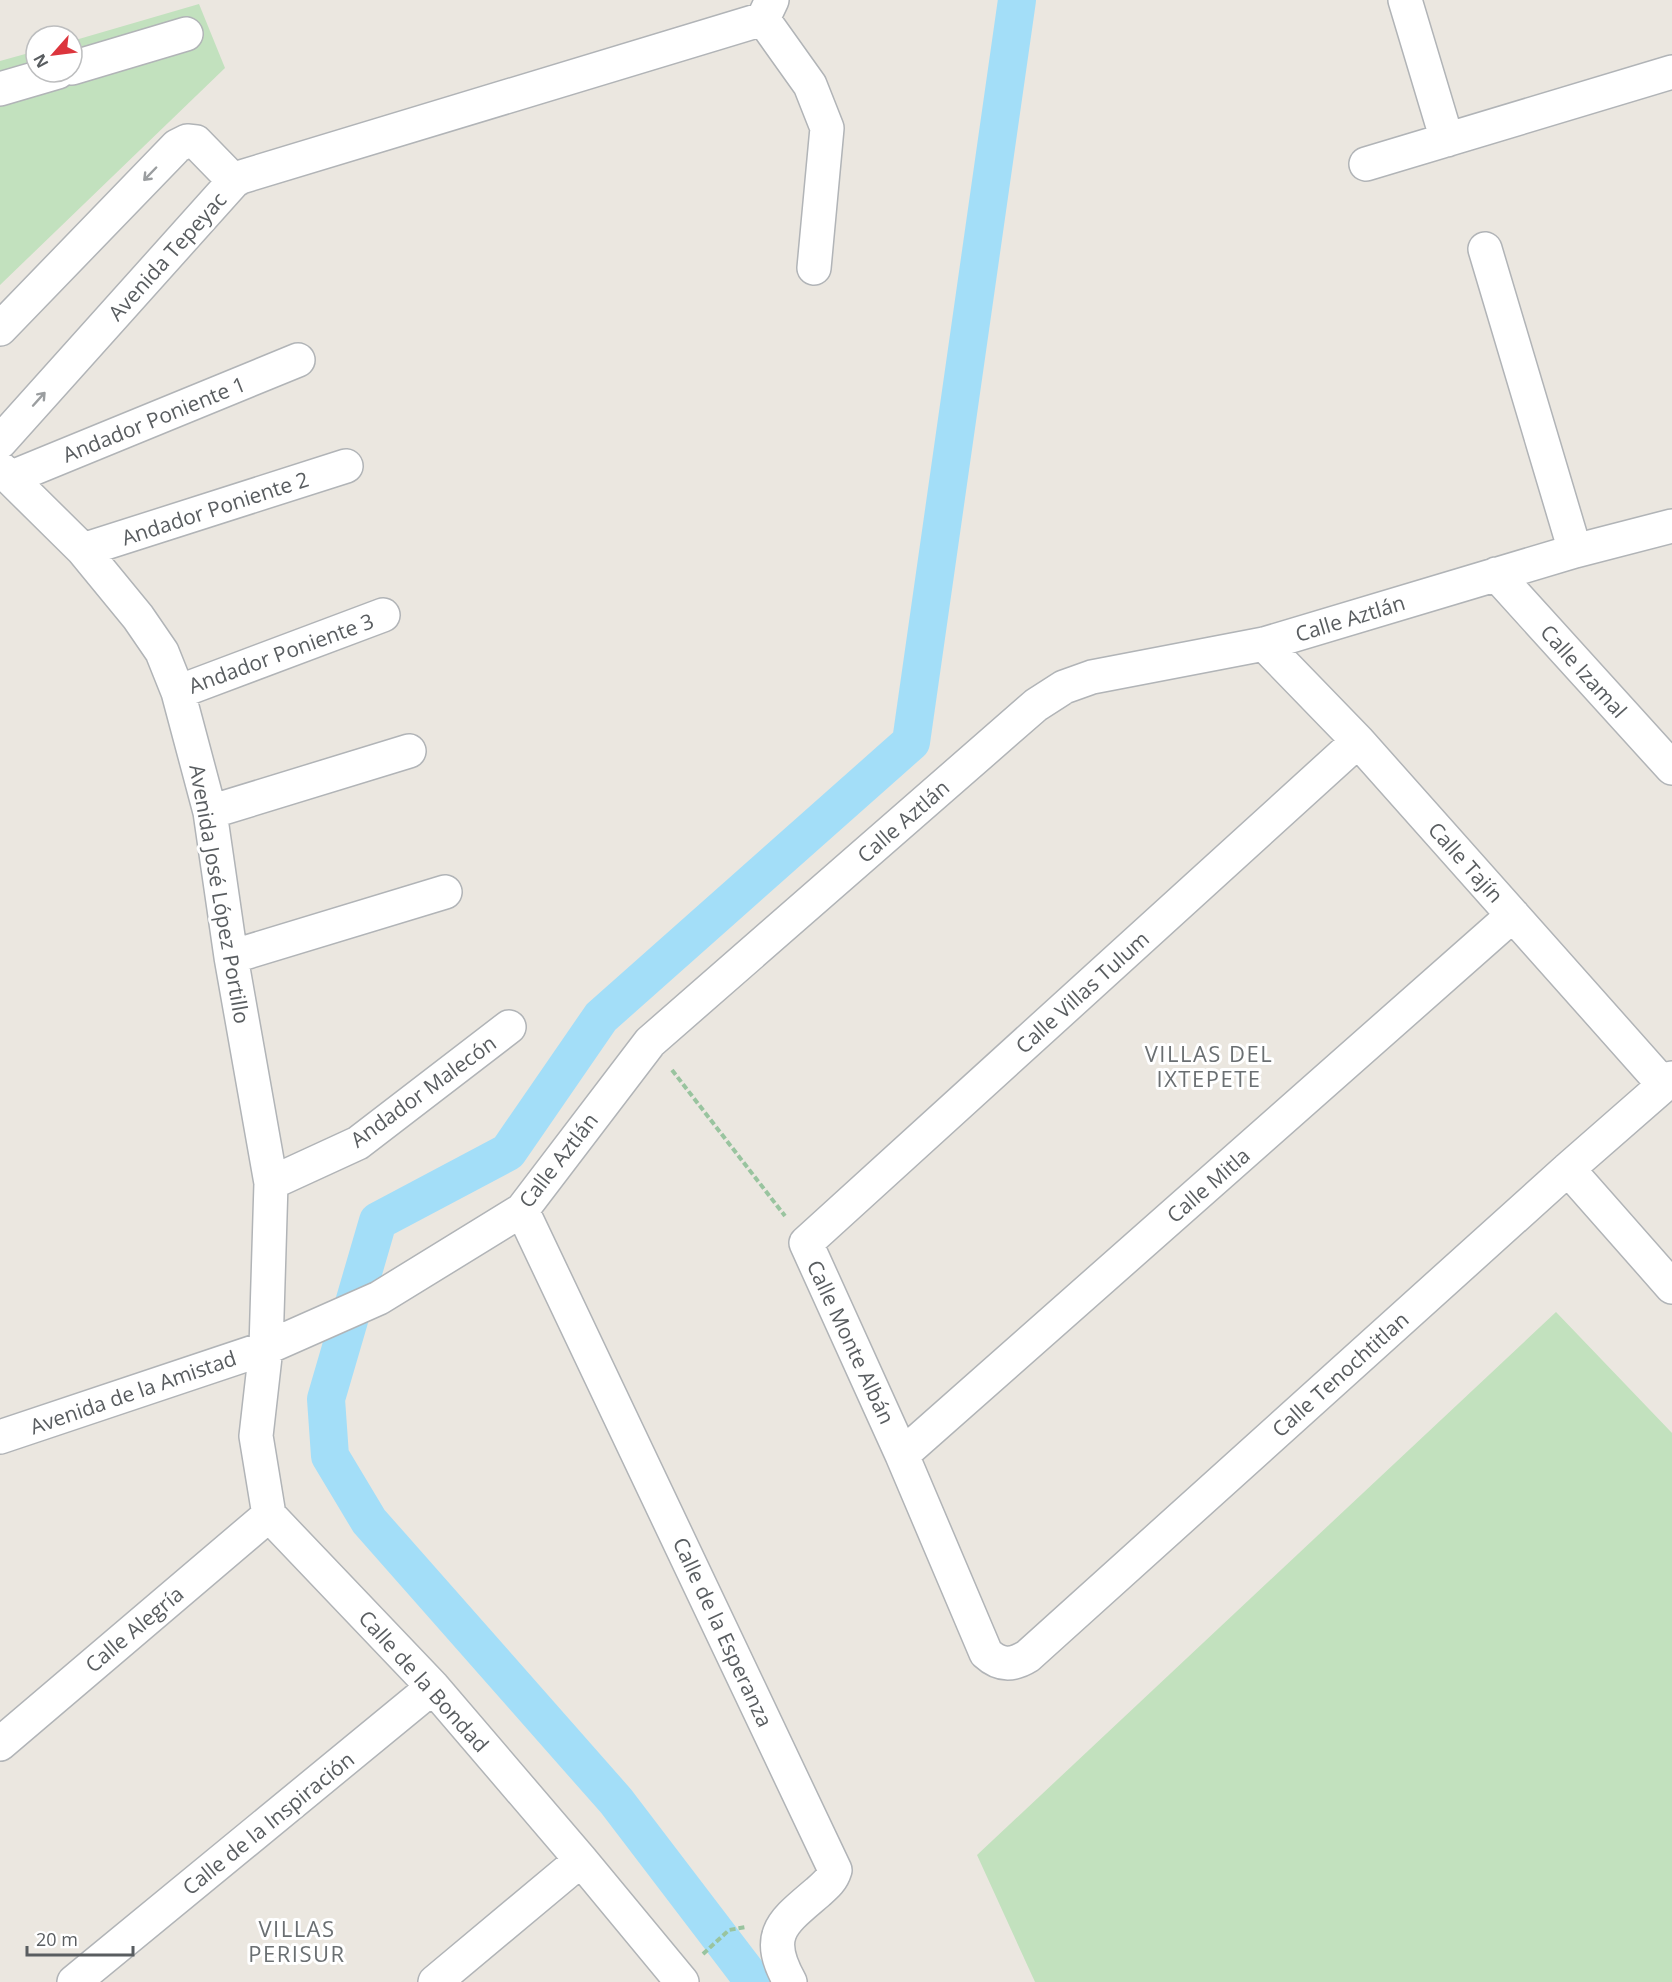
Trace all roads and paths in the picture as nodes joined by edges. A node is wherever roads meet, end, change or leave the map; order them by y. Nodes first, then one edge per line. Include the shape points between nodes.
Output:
1 (1405, 0) edge
2 (767, 9) edge
3 (186, 34) dead end
4 (84, 64) edge
5 (1672, 72) edge
6 (24, 82) edge
7 (0, 89) edge
8 (1447, 140) junction
9 (1366, 164) dead end
10 (234, 181) junction
11 (1485, 249) dead end
12 (814, 268) dead end
13 (0, 329) edge
14 (298, 360) dead end
15 (0, 442) edge
16 (346, 466) dead end
17 (5, 473) edge
18 (1672, 526) edge
19 (83, 550) junction
20 (1575, 551) junction
21 (1496, 574) junction
22 (383, 615) dead end
23 (1264, 644) junction
24 (178, 692) junction
25 (1358, 741) junction
26 (409, 751) dead end
27 (1672, 768) edge
28 (210, 812) junction
29 (445, 892) dead end
30 (1513, 915) junction
31 (231, 957) junction
32 (509, 1027) dead end
33 (650, 1042) junction
34 (1668, 1081) edge
35 (1568, 1169) junction
36 (271, 1183) junction
37 (522, 1210) junction
38 (806, 1243) junction
39 (1672, 1287) edge
40 (266, 1348) junction
41 (0, 1437) edge
42 (902, 1455) junction
43 (269, 1515) junction
44 (1006, 1664) joint
45 (433, 1687) junction
46 (0, 1744) edge
47 (581, 1860) junction
48 (780, 1931) junction
49 (680, 1980) edge
50 (74, 1982) edge
51 (435, 1982) edge
52 (790, 1982) edge

1 - 8 street
2 - 10 street
2 - 12 street via 810,85 827,128
3 - 4 street
5 - 8 street
6 - 7 street
8 - 9 street
10 -> 13 street, Avenida Tepeyac via 196,142 177,146
15 -> 10 street, Avenida Tepeyac
11 - 20 street
14 - 17 street, Andador Poniente 1
16 - 19 street, Andador Poniente 2
17 - 19 street, Avenida José López Portillo
18 - 20 street, Calle Aztlán
19 - 24 street, Avenida José López Portillo via 162,652
20 - 21 street, Calle Aztlán
21 - 23 street, Calle Aztlán
21 - 27 street, Calle Izamal
22 - 24 street, Andador Poniente 3
23 - 25 street, Calle Tajín
23 - 33 street, Calle Aztlán via 1092,676 1064,687 1036,705
24 - 28 street, Avenida José López Portillo
25 - 30 street, Calle Tajín
25 - 38 street, Calle Villas Tulum
26 - 28 street
28 - 31 street, Avenida José López Portillo
29 - 31 street
30 - 34 street, Calle Tajín
30 - 42 street, Calle Mitla
31 - 36 street, Avenida José López Portillo
32 - 36 street, Andador Malecón via 358,1143
33 - 37 street, Calle Aztlán
33 - 38 path, Calle Monte Albán
34 - 35 street, Calle Tenochtitlan
35 - 39 street
35 - 44 street, Calle Tenochtitlan via 1028,1656
36 - 40 street, Avenida José López Portillo
37 - 40 street, Calle Aztlán via 379,1298
37 - 48 street, Calle de la Esperanza via 835,1870 829,1882 785,1921
38 - 42 street, Calle Monte Albán
40 - 41 street, Avenida de la Amistad
40 - 43 street via 256,1436
42 - 44 street, Calle Monte Albán via 986,1653
43 - 45 street, Calle de la Bondad
43 - 46 street, Calle Alegría
45 - 47 street, Calle de la Bondad
45 - 50 street, Calle de la Inspiración
47 - 49 street, Calle de la Bondad
47 - 51 street
48 - 49 path via 755,1925 729,1930
48 - 52 street via 776,1948

